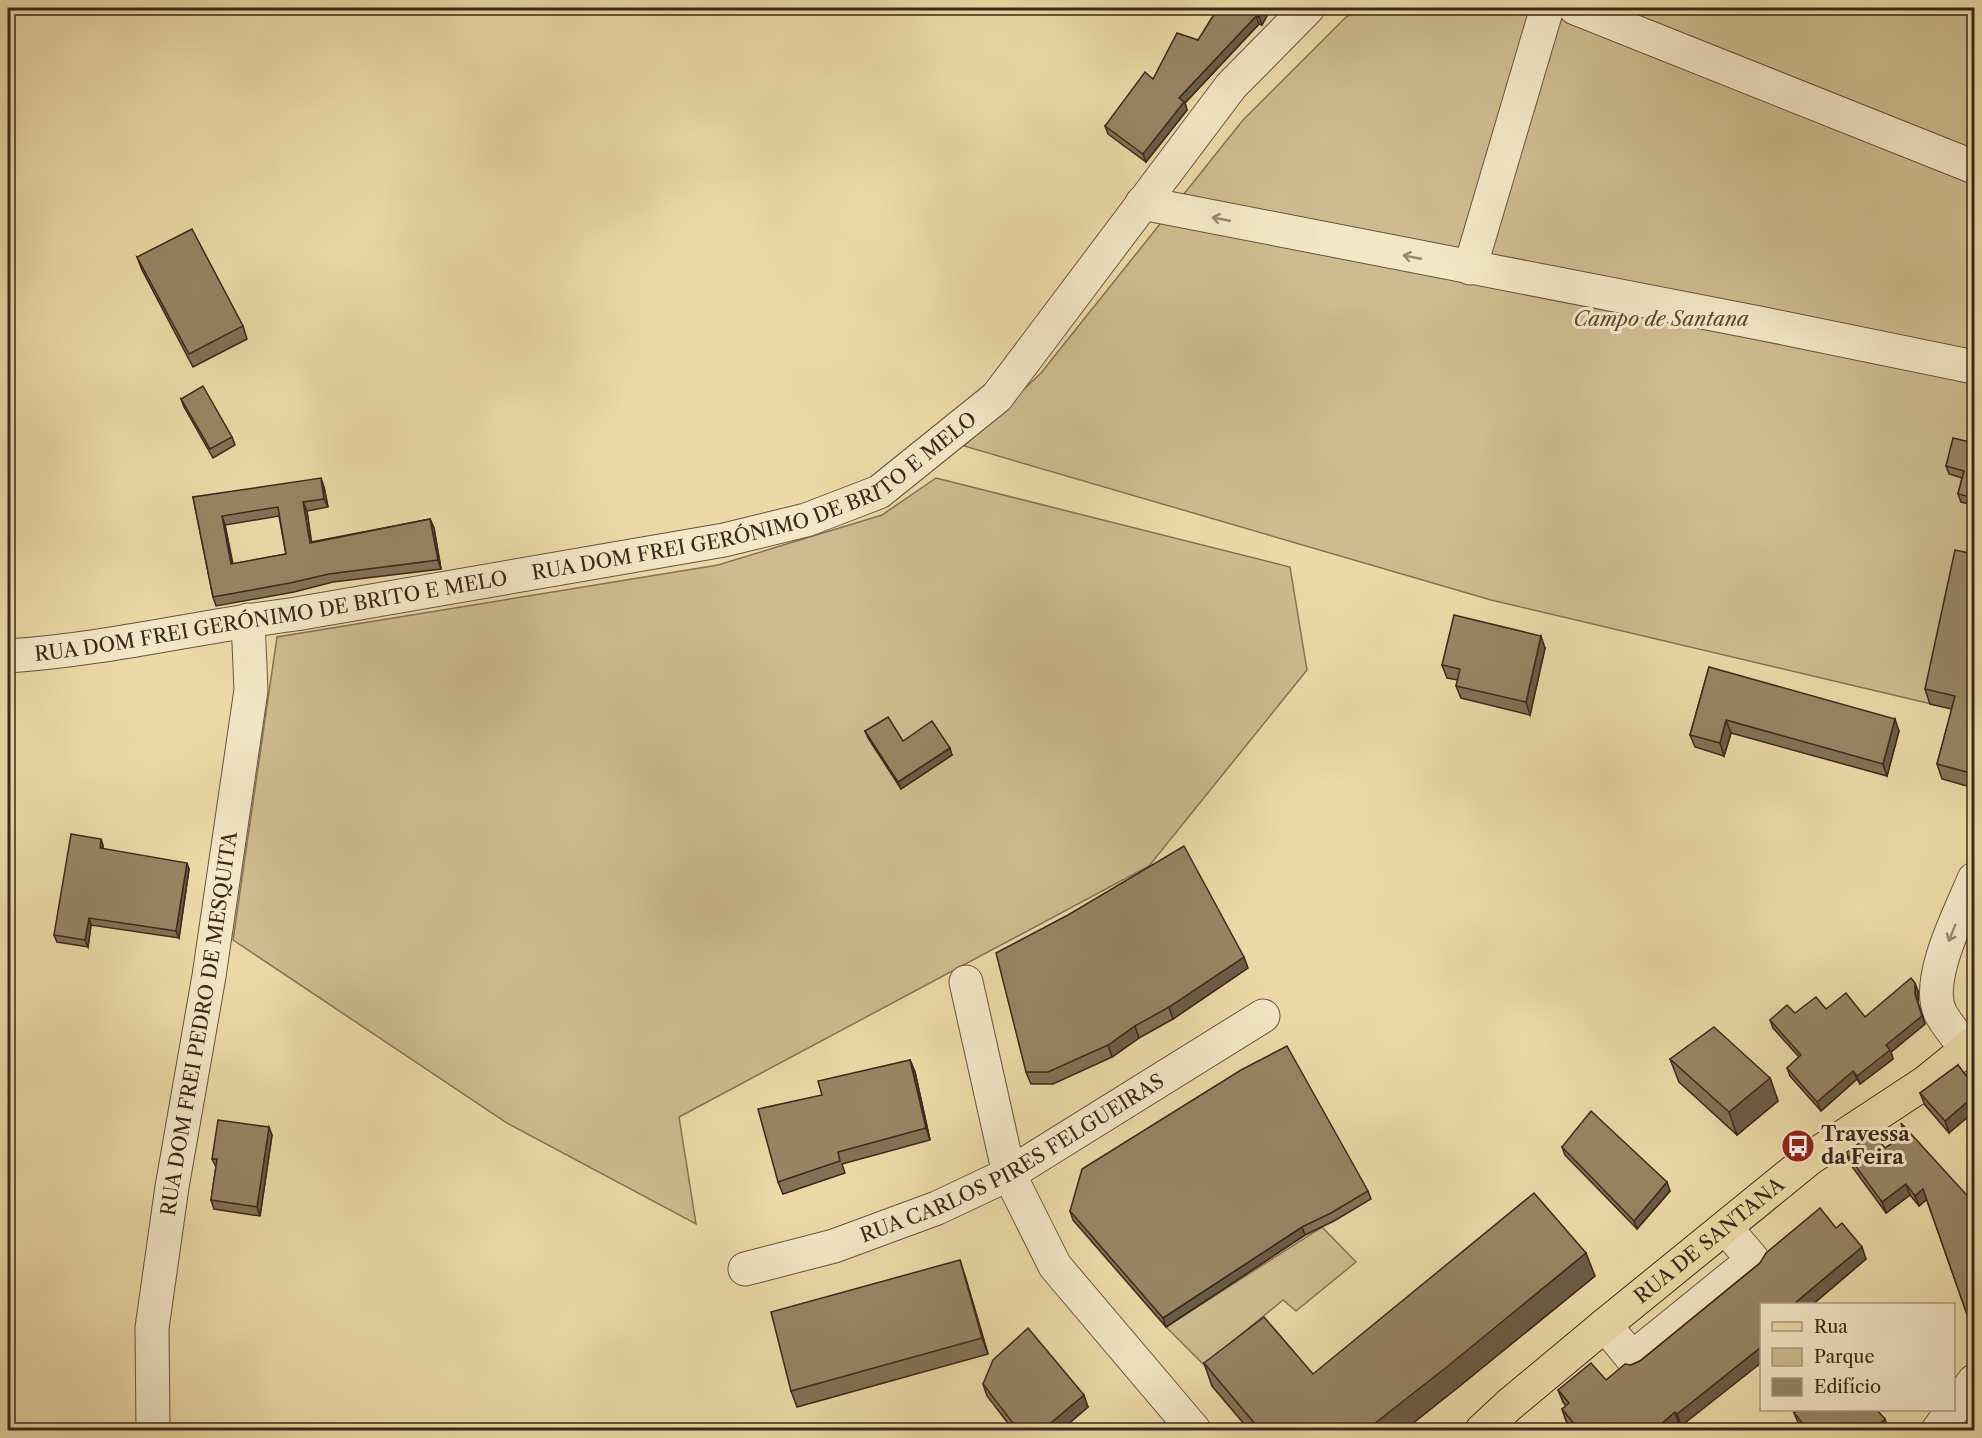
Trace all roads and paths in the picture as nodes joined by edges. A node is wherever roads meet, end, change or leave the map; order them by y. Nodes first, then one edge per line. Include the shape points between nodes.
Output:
1 (1308, 8) edge
2 (1547, 8) edge
3 (1575, 8) edge
4 (1974, 167) edge
5 (1142, 203) junction
6 (1470, 268) junction
7 (1974, 367) edge
8 (248, 620) junction
9 (8, 656) edge
10 (1974, 879) edge
11 (966, 982) dead end
12 (1263, 1016) dead end
13 (1971, 1047) edge
14 (1009, 1174) junction
15 (745, 1269) dead end
16 (1974, 1381) edge
17 (1955, 1407) edge
18 (1952, 1411) edge
19 (153, 1431) edge
20 (1194, 1431) edge
21 (1482, 1431) edge
22 (1938, 1431) edge

1 - 5 street, RUA DOM FREI GERÓNIMO DE BRITO E MELO via 1231,86
2 - 6 street
3 - 4 street
6 -> 5 street
5 - 8 street, RUA DOM FREI GERÓNIMO DE BRITO E MELO via 997,397 879,492 806,520 724,540
6 - 7 street
8 - 9 street, RUA DOM FREI GERÓNIMO DE BRITO E MELO via 54,653
8 - 19 street, RUA DOM FREI PEDRO DE MESQUITA via 251,690 152,1328
10 -> 13 street via 1940,963 1937,993 1940,1011
11 - 14 street
12 - 14 street, RUA CARLOS PIRES FELGUEIRAS
13 - 21 main road, RUA DE SANTANA via 1926,1082 1809,1159
14 - 15 street, RUA CARLOS PIRES FELGUEIRAS via 937,1208 834,1246
14 - 20 street via 1055,1266
16 - 17 street
18 - 22 street

